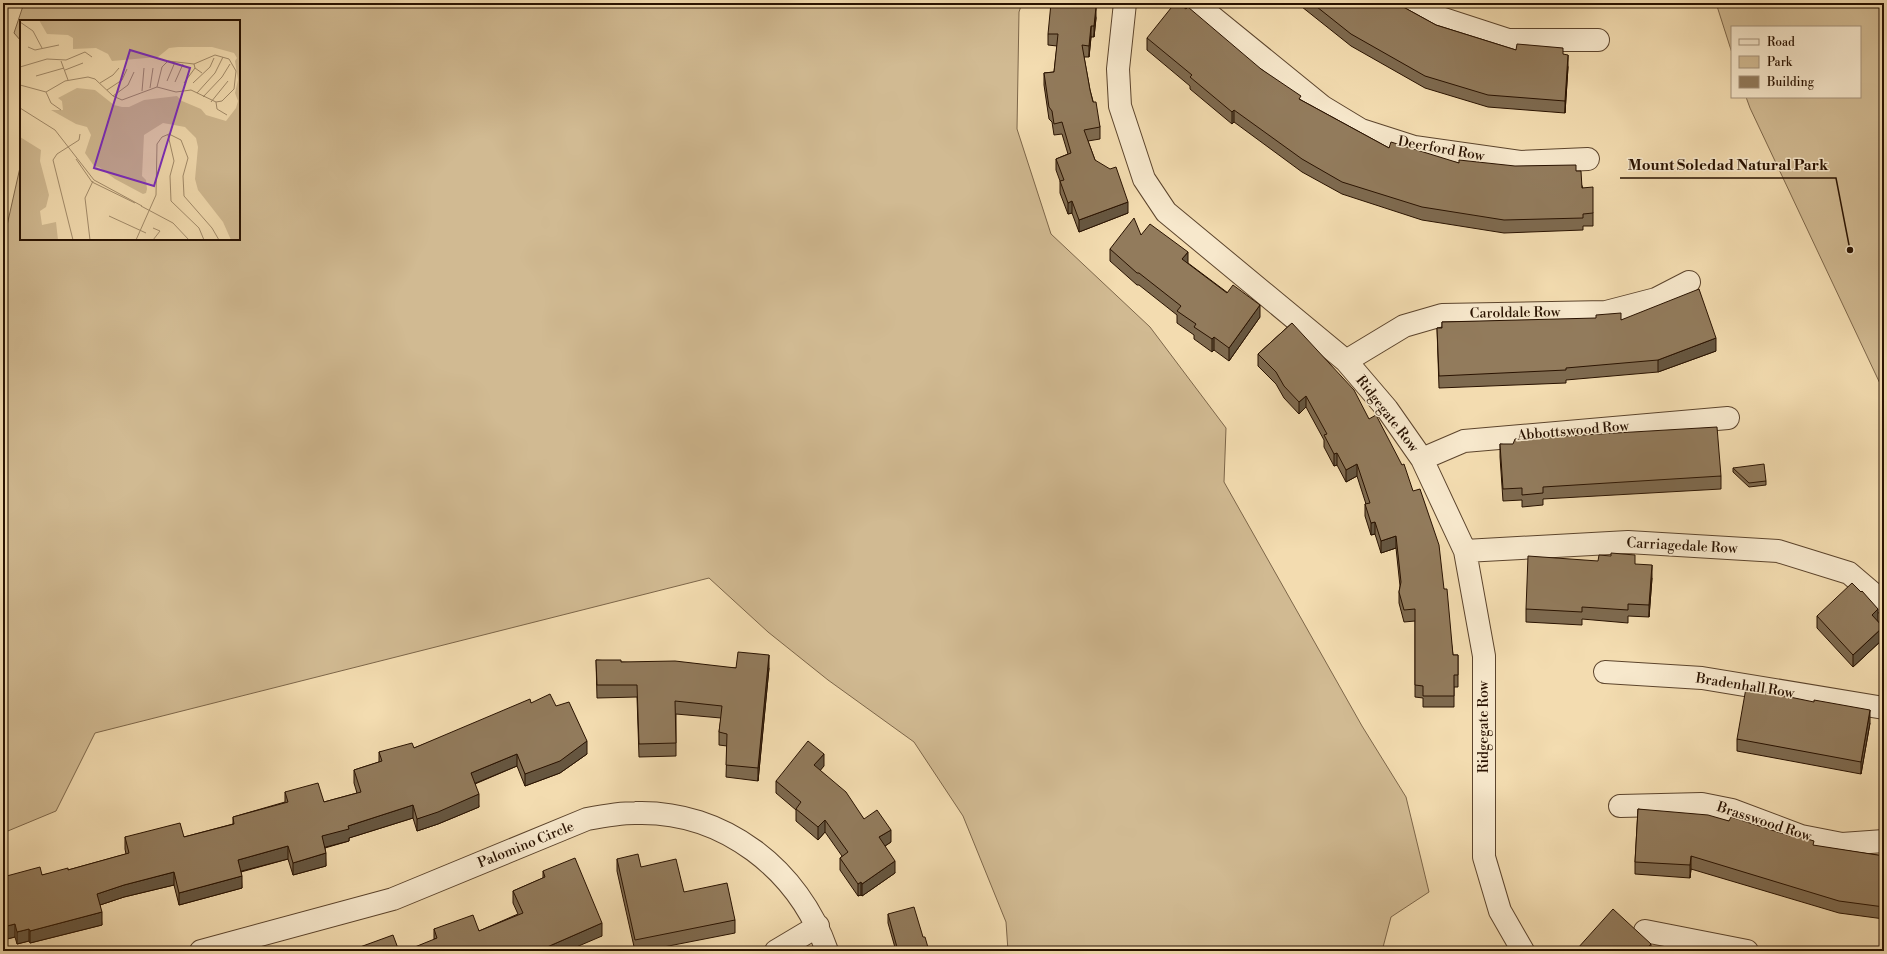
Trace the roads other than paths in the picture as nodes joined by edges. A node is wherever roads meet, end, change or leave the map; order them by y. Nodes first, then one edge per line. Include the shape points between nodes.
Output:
1 (1125, 3) edge
2 (1195, 3) edge
3 (1406, 3) edge
4 (1598, 40) dead end
5 (1588, 159) dead end
6 (1689, 282) dead end
7 (1346, 361) junction
8 (1728, 418) dead end
9 (1422, 459) junction
10 (1465, 551) junction
11 (1884, 602) edge
12 (1605, 672) dead end
13 (1884, 708) edge
14 (1620, 806) dead end
15 (1884, 841) edge
16 (818, 926) junction
17 (1646, 932) dead end
18 (201, 951) edge
19 (776, 951) edge
20 (827, 951) edge
21 (1523, 951) edge
22 (1747, 951) edge

1 - 7 street, Ridgegate Row via 1118,69 1120,106 1144,179 1166,212
2 - 5 street, Deerford Row via 1323,107 1362,130 1414,147 1520,162
3 - 4 street via 1416,10 1508,40
6 - 7 street, Caroldale Row via 1656,299 1606,312 1442,314 1404,326
7 - 9 street, Ridgegate Row via 1387,409
8 - 9 street, Abbottswood Row via 1464,441
9 - 10 street, Ridgegate Row
10 - 11 street, Carriagedale Row via 1628,542 1778,551 1849,573
10 - 21 street, Ridgegate Row via 1484,656 1484,858 1500,910
12 - 13 street, Bradenhall Row via 1702,678
14 - 15 street, Brasswood Row via 1702,804 1732,810 1801,836 1842,844
16 - 18 street, Palomino Circle via 791,884 769,862 733,837 710,826 662,814 612,814 587,819 393,899
16 - 19 street
16 - 20 street, Palomino Circle
17 - 22 street

